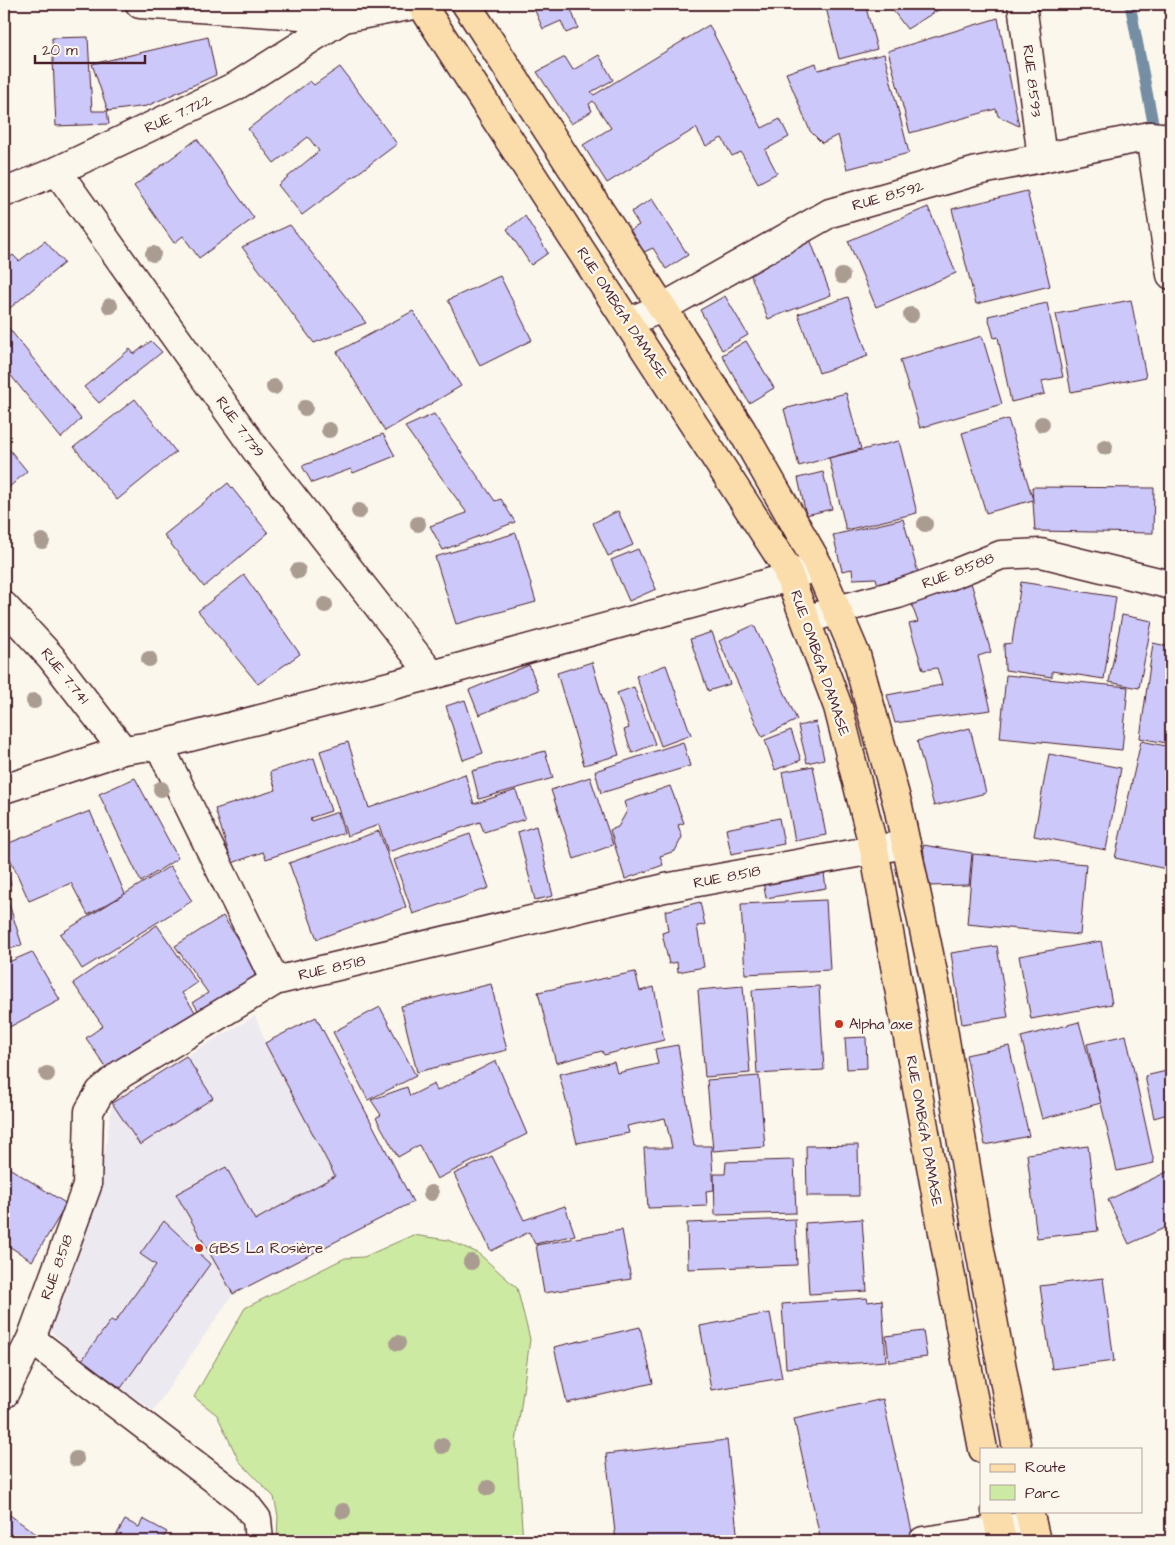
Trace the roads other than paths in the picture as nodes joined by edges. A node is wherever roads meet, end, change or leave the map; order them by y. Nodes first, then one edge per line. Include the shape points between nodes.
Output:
1 (140, 4) edge
2 (420, 4) edge
3 (466, 4) edge
4 (1022, 4) edge
5 (344, 18) junction
6 (1161, 137) edge
7 (1042, 158) junction
8 (58, 171) junction
9 (4, 193) edge
10 (1171, 275) edge
11 (662, 308) junction
12 (628, 322) junction
13 (818, 565) junction
14 (790, 578) junction
15 (1171, 585) edge
16 (4, 606) edge
17 (836, 610) junction
18 (806, 620) junction
19 (432, 675) junction
20 (158, 745) junction
21 (123, 750) junction
22 (4, 789) edge
23 (906, 844) junction
24 (874, 849) junction
25 (275, 981) junction
26 (31, 1339) junction
27 (4, 1394) edge
28 (984, 1448) edge
29 (1018, 1448) edge
30 (1032, 1526) edge
31 (999, 1528) edge
32 (259, 1541) edge
33 (923, 1541) edge

1 - 5 street
2 - 5 street
2 - 12 main road, RUE OMBGA DAMASE
3 - 11 main road, RUE OMBGA DAMASE
4 - 7 street, RUE 8.593
5 - 8 street, RUE 7.722 via 236,86
6 - 7 street, RUE 8.592
6 - 10 street
7 - 11 street, RUE 8.592 via 977,171 830,212
8 - 9 street, RUE 7.722
8 - 19 street, RUE 7.739 via 256,450
11 - 12 street, RUE 8.592
11 - 13 main road, RUE OMBGA DAMASE via 741,429
12 - 14 main road, RUE OMBGA DAMASE via 785,565
13 - 14 street
13 - 17 main road, RUE OMBGA DAMASE
14 - 18 main road, RUE OMBGA DAMASE
14 - 19 street
15 - 17 street, RUE 8.588 via 1041,553 1001,554 898,594
16 - 21 street, RUE 7.741 via 51,657
17 - 18 street, RUE 8.588
17 - 23 main road, RUE OMBGA DAMASE via 856,655
18 - 24 main road, RUE OMBGA DAMASE via 838,707
19 - 20 street
20 - 21 street
20 - 25 street
21 - 22 street
23 - 24 street, RUE 8.518
23 - 29 main road, RUE OMBGA DAMASE via 937,992 978,1239
24 - 25 street, RUE 8.518 via 665,888
24 - 28 main road, RUE OMBGA DAMASE
25 - 26 street, RUE 8.518 via 121,1074 100,1092 89,1111 87,1186
26 - 27 street, RUE 8.518
26 - 32 street via 244,1501 257,1519
30 - 31 street
31 - 33 street

